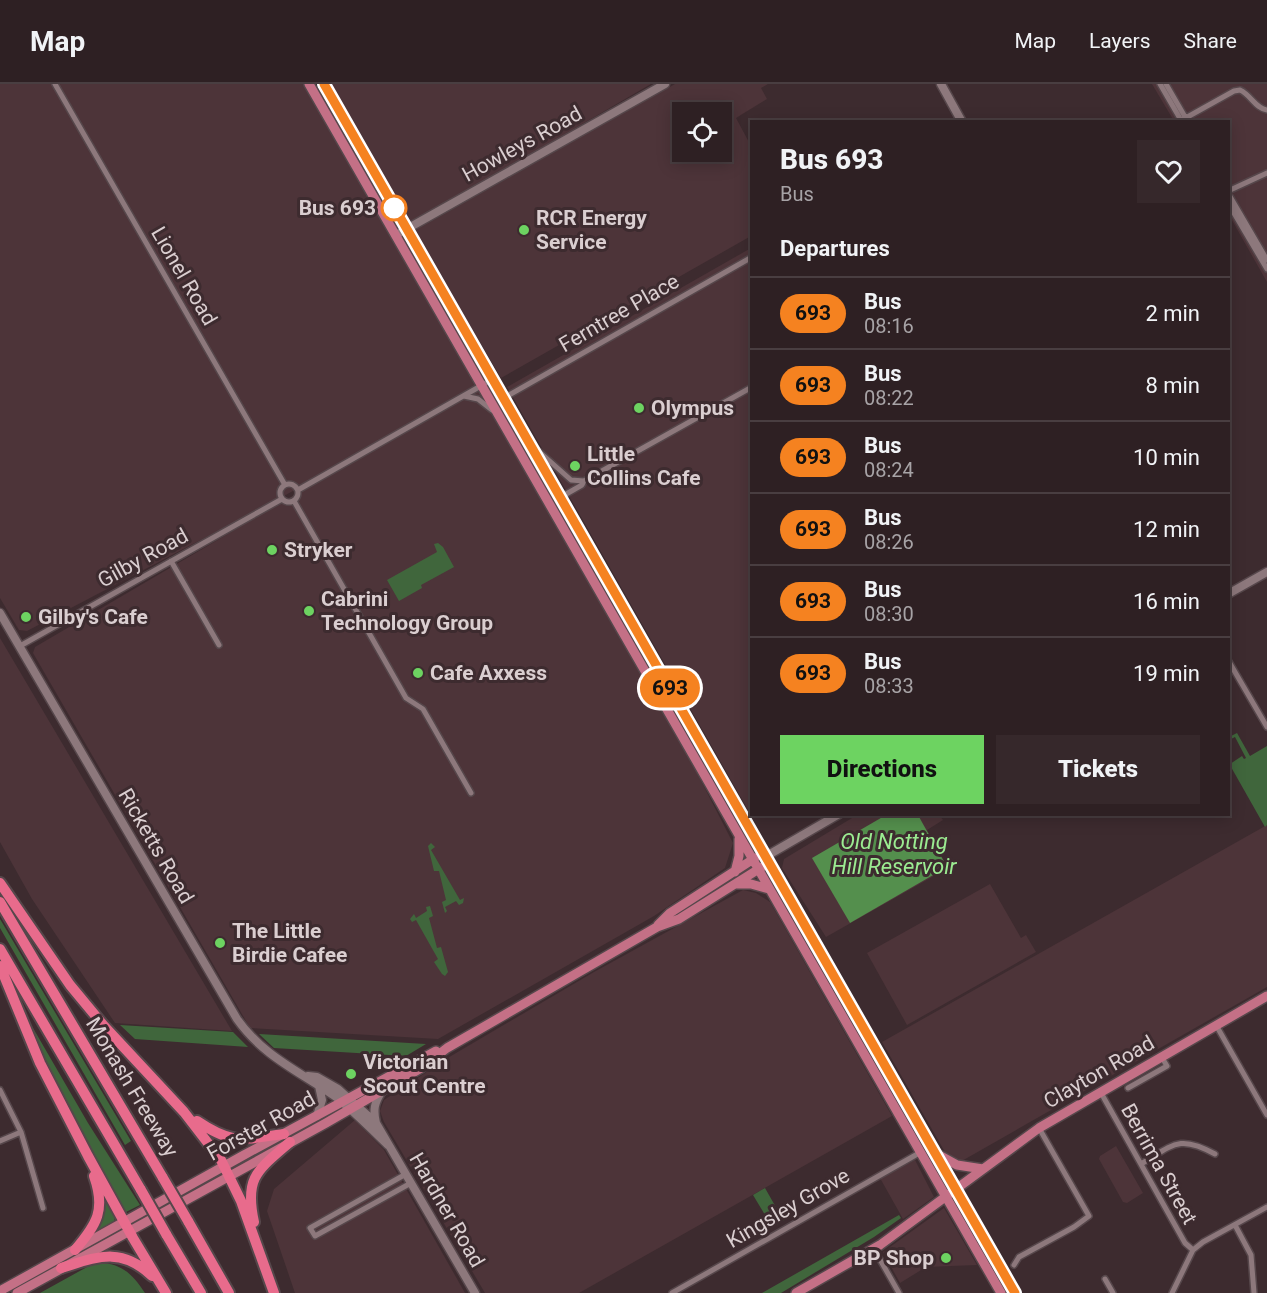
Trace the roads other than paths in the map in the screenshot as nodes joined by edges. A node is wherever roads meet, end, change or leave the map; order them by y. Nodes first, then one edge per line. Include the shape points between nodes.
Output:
1 (55, 84) edge
2 (309, 84) edge
3 (324, 84) edge
4 (665, 84) edge
5 (941, 84) edge
6 (1160, 84) edge
7 (1166, 84) edge
8 (1241, 87) edge
9 (1267, 110) edge
10 (961, 120) edge
11 (1184, 120) edge
12 (1267, 173) edge
13 (1230, 191) edge
14 (1230, 196) edge
15 (1230, 205) edge
16 (1241, 219) junction
17 (407, 230) junction
18 (396, 235) junction
19 (750, 258) edge
20 (1267, 260) edge
21 (1267, 269) edge
22 (493, 379) junction
23 (482, 385) junction
24 (750, 388) edge
25 (463, 396) junction
26 (504, 398) junction
27 (507, 428) junction
28 (530, 443) junction
29 (584, 481) junction
30 (285, 485) junction
31 (298, 490) junction
32 (561, 497) junction
33 (282, 499) junction
34 (294, 501) junction
35 (171, 561) junction
36 (1267, 572) edge
37 (1230, 591) edge
38 (0, 613) edge
39 (219, 645) dead end
40 (20, 646) junction
41 (656, 663) junction
42 (1230, 663) edge
43 (645, 670) junction
44 (1267, 727) edge
45 (471, 793) dead end
46 (836, 816) edge
47 (739, 835) junction
48 (768, 857) junction
49 (752, 860) junction
50 (758, 870) junction
51 (735, 872) junction
52 (0, 883) edge
53 (736, 884) junction
54 (769, 889) junction
55 (0, 902) edge
56 (657, 927) junction
57 (0, 949) edge
58 (821, 954) junction
59 (811, 960) junction
60 (0, 966) edge
61 (1267, 996) edge
62 (1216, 1025) junction
63 (447, 1048) junction
64 (1161, 1056) junction
65 (305, 1075) junction
66 (319, 1086) junction
67 (1128, 1088) dead end
68 (384, 1089) junction
69 (0, 1090) edge
70 (1100, 1091) junction
71 (903, 1094) junction
72 (892, 1100) junction
73 (349, 1103) junction
74 (1264, 1104) edge
75 (184, 1112) junction
76 (1267, 1115) edge
77 (317, 1116) junction
78 (376, 1123) junction
79 (1039, 1128) junction
80 (21, 1132) junction
81 (287, 1138) junction
82 (0, 1141) edge
83 (388, 1145) junction
84 (922, 1151) junction
85 (936, 1154) junction
86 (1215, 1154) dead end
87 (88, 1156) junction
88 (1141, 1164) junction
89 (224, 1166) junction
90 (983, 1168) junction
91 (406, 1174) junction
92 (230, 1176) junction
93 (411, 1183) junction
94 (956, 1189) junction
95 (947, 1196) junction
96 (354, 1204) junction
97 (1267, 1207) edge
98 (44, 1208) dead end
99 (358, 1211) junction
100 (124, 1221) junction
101 (1235, 1225) junction
102 (129, 1232) junction
103 (874, 1248) junction
104 (75, 1250) junction
105 (1193, 1250) junction
106 (261, 1253) junction
107 (1014, 1265) dead end
108 (61, 1268) junction
109 (1105, 1280) dead end
110 (159, 1282) junction
111 (0, 1291) edge
112 (17, 1293) edge
113 (166, 1293) edge
114 (201, 1293) edge
115 (229, 1293) edge
116 (274, 1293) edge
117 (475, 1293) edge
118 (672, 1293) edge
119 (796, 1293) edge
120 (899, 1293) edge
121 (1001, 1293) edge
122 (1015, 1293) edge
123 (1113, 1293) edge
124 (1172, 1293) edge
125 (1254, 1293) edge

1 - 30 street, Lionel Road
2 - 18 main road
3 - 17 main road
4 - 17 street, Howleys Road
5 - 10 street
6 - 11 street
7 - 11 street
8 - 9 street via 1260,109
8 - 11 street
12 - 13 street
14 - 16 street
15 - 16 street
16 - 20 street
16 - 21 street
17 - 18 street, Howleys Road
17 - 22 main road
18 - 23 main road
19 - 26 street, Ferntree Place
22 - 23 street
22 - 26 main road
23 - 25 street
23 - 27 main road
24 - 29 street
25 - 27 street via 478,399
25 - 31 street
26 - 28 main road
27 - 43 main road
28 - 29 street via 571,480
28 - 32 main road
29 - 32 street
30 - 31 street via 291,484
30 - 33 street via 280,493
31 - 34 street
32 - 41 main road
33 - 34 street
33 - 35 street, Gilby Road
34 - 45 street via 406,698 423,709
35 - 39 street
35 - 40 street, Gilby Road
36 - 37 street
38 - 40 street, Ricketts Road
40 - 65 street, Ricketts Road via 237,1019 270,1055
41 - 43 main road
41 - 48 main road
42 - 44 street
43 - 47 main road
46 - 48 street
47 - 49 main road
47 - 51 main road
48 - 49 main road, Forster Road
48 - 50 main road, Forster Road
48 - 58 main road
49 - 50 main road
49 - 51 main road, Forster Road
50 - 53 main road, Forster Road
50 - 54 main road
51 - 56 main road, Forster Road via 670,913
52 - 75 highway via 70,985
53 - 54 main road
53 - 56 main road, Forster Road via 679,919
54 - 59 main road
55 - 115 highway, Monash Freeway, bridge
56 - 63 main road, Forster Road
57 - 114 highway, Monash Freeway, bridge
58 - 59 main road
58 - 71 main road
59 - 72 main road
60 - 87 highway via 28,1039
61 - 62 main road, Clayton Road
62 - 64 main road, Clayton Road
62 - 74 street
63 - 68 main road, Forster Road
63 - 73 main road, Forster Road via 408,1065
64 - 67 street via 1167,1066
64 - 70 main road, Clayton Road
65 - 66 street, Ricketts Road
65 - 73 street, Ricketts Road via 330,1083
66 - 73 street, Ricketts Road
66 - 77 street via 322,1100
68 - 73 main road, Forster Road
68 - 78 street via 374,1107
69 - 80 street
70 - 79 main road, Clayton Road
70 - 88 street, Berrima Street
71 - 72 main road
71 - 85 main road
72 - 84 main road
73 - 77 main road, Forster Road
73 - 78 street, Hardner Road
73 - 81 main road, Forster Road
73 - 83 street, Hardner Road
74 - 76 street
75 - 81 highway via 225,1137
75 - 89 highway
77 - 81 main road, Forster Road
78 - 83 street, Hardner Road
79 - 90 main road, Clayton Road
79 - 107 street via 1089,1216 1019,1257
80 - 82 street
80 - 98 street
81 - 89 main road, Forster Road
81 - 92 main road, Forster Road
81 - 106 highway via 258,1170 252,1187 252,1214
83 - 91 street, Hardner Road
84 - 95 main road
84 - 118 street, Kingsley Grove
85 - 90 main road via 957,1165
85 - 94 main road
86 - 88 street via 1184,1142
87 - 100 highway
87 - 104 highway via 99,1209 92,1230
88 - 105 street, Berrima Street via 1185,1243
89 - 92 highway
89 - 100 main road, Forster Road
90 - 94 main road, Clayton Road
91 - 93 street, Hardner Road
91 - 96 street
92 - 102 main road, Forster Road
92 - 106 highway
93 - 99 street
93 - 117 street, Hardner Road
94 - 95 main road, Clayton Road
94 - 122 main road
95 - 103 main road, Clayton Road
95 - 121 main road
96 - 99 street
96 - 99 street via 310,1228 315,1236
97 - 101 street
100 - 102 highway
100 - 104 main road, Forster Road
101 - 105 street
101 - 125 street via 1251,1255
102 - 108 main road, Forster Road
102 - 110 highway
103 - 119 main road, Clayton Road
103 - 120 street
104 - 111 main road, Forster Road
105 - 124 street
106 - 116 highway
108 - 110 highway via 96,1257 115,1256 132,1261
108 - 112 main road, Forster Road
109 - 123 street
110 - 113 highway

